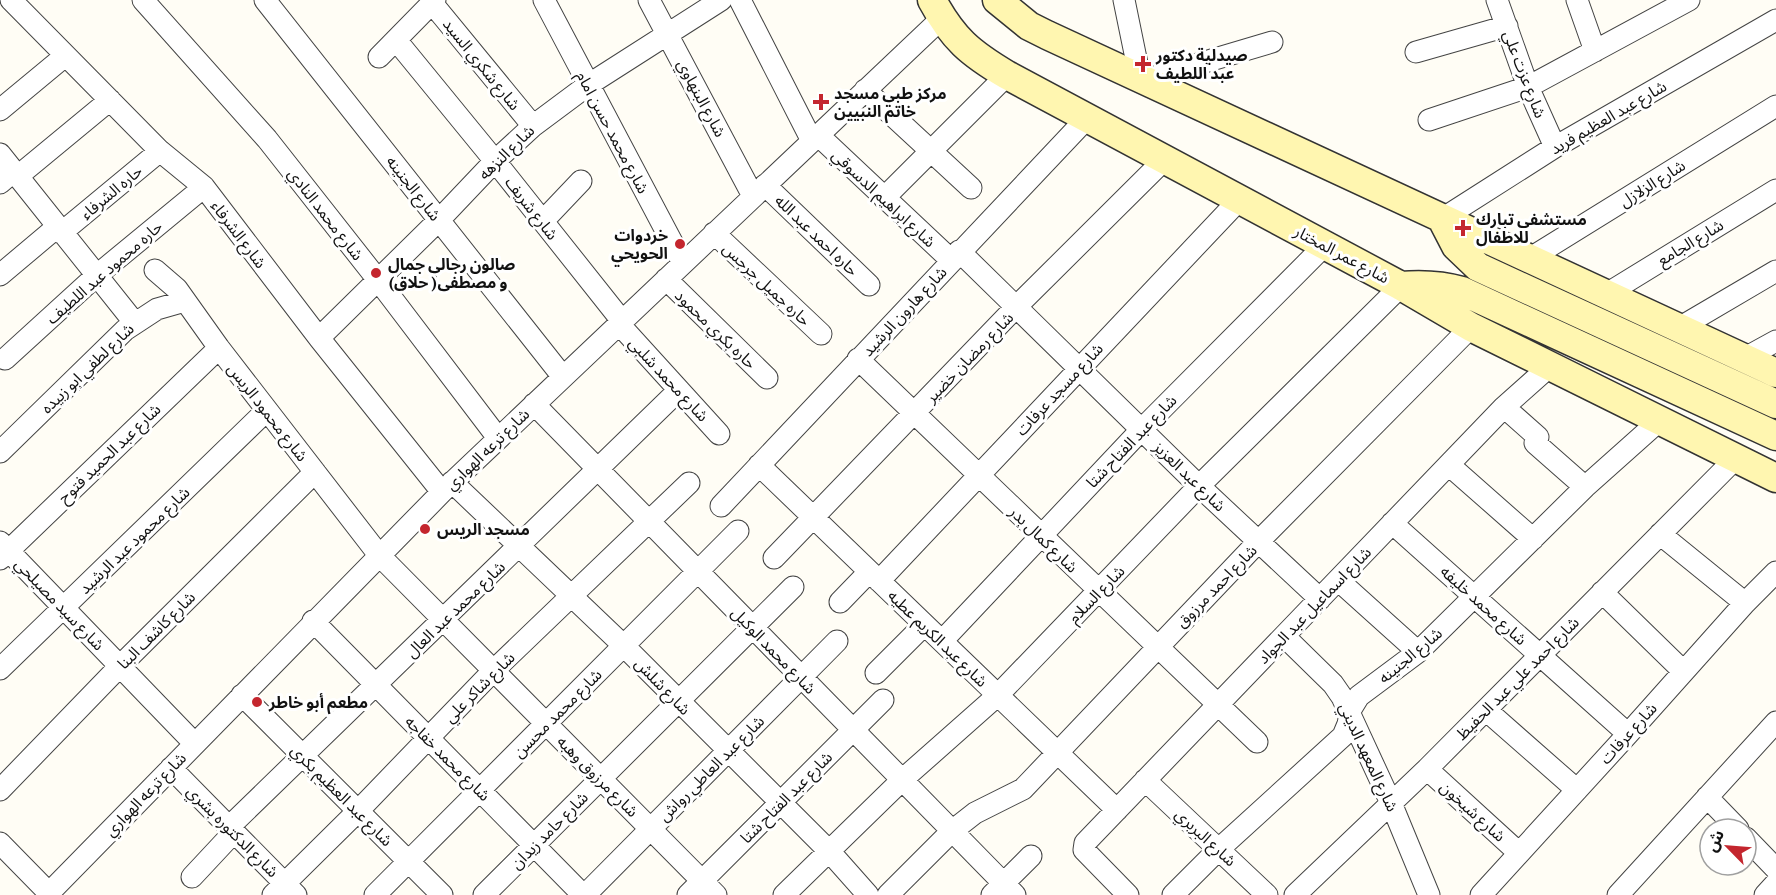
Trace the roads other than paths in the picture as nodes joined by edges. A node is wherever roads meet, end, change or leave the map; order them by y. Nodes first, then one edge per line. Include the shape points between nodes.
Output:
1 (10, 0) edge
2 (143, 0) edge
3 (265, 0) edge
4 (544, 0) edge
5 (650, 0) edge
6 (721, 0) edge
7 (740, 0) edge
8 (997, 0) edge
9 (1124, 0) edge
10 (1497, 0) edge
11 (1577, 0) edge
12 (1689, 0) edge
13 (433, 1) edge
14 (1655, 8) edge
15 (937, 9) edge
16 (1776, 20) edge
17 (1507, 26) junction
18 (668, 33) junction
19 (396, 40) junction
20 (1272, 42) dead end
21 (1594, 51) junction
22 (1416, 52) dead end
23 (66, 56) junction
24 (379, 57) dead end
25 (1007, 75) junction
26 (1142, 79) junction
27 (588, 85) junction
28 (1528, 87) junction
29 (865, 90) junction
30 (110, 100) junction
31 (1776, 106) edge
32 (0, 110) edge
33 (1088, 117) junction
34 (1429, 120) dead end
35 (533, 126) junction
36 (815, 138) junction
37 (1555, 147) junction
38 (160, 151) junction
39 (931, 151) junction
40 (0, 154) edge
41 (1166, 158) junction
42 (495, 161) junction
43 (11, 177) edge
44 (581, 181) dead end
45 (204, 187) junction
46 (971, 188) dead end
47 (1776, 190) edge
48 (759, 191) junction
49 (884, 198) junction
50 (1240, 199) junction
51 (439, 219) junction
52 (1442, 219) junction
53 (543, 221) junction
54 (59, 230) junction
55 (714, 233) junction
56 (1325, 245) junction
57 (955, 256) junction
58 (1529, 259) junction
59 (683, 263) junction
60 (155, 270) dead end
61 (1776, 271) edge
62 (0, 275) edge
63 (96, 276) junction
64 (666, 279) junction
65 (378, 280) junction
66 (869, 285) dead end
67 (1401, 286) junction
68 (1605, 295) junction
69 (185, 301) junction
70 (1017, 307) junction
71 (134, 322) junction
72 (620, 322) junction
73 (1470, 327) junction
74 (1679, 328) junction
75 (820, 334) dead end
76 (319, 338) junction
77 (1776, 341) edge
78 (219, 348) junction
79 (1745, 358) junction
80 (5, 359) dead end
81 (858, 359) junction
82 (1549, 367) junction
83 (1078, 368) junction
84 (1776, 373) edge
85 (563, 377) junction
86 (767, 378) dead end
87 (679, 390) junction
88 (534, 404) junction
89 (1776, 404) edge
90 (1504, 407) junction
91 (267, 410) junction
92 (914, 414) junction
93 (1659, 421) junction
94 (1142, 429) junction
95 (719, 434) dead end
96 (1776, 436) edge
97 (498, 438) junction
98 (0, 452) edge
99 (1736, 459) junction
100 (759, 465) junction
101 (1449, 465) junction
102 (598, 470) junction
103 (315, 472) junction
104 (978, 475) junction
105 (1776, 478) edge
106 (689, 483) dead end
107 (1199, 486) junction
108 (447, 487) junction
109 (1585, 487) junction
110 (721, 506) dead end
111 (813, 517) junction
112 (649, 522) junction
113 (1392, 523) junction
114 (738, 531) dead end
115 (1660, 534) junction
116 (1041, 536) junction
117 (1533, 539) junction
118 (1259, 540) junction
119 (520, 546) junction
120 (3, 550) edge
121 (379, 555) junction
122 (774, 558) dead end
123 (698, 572) junction
124 (1776, 572) edge
125 (874, 576) junction
126 (1338, 580) junction
127 (793, 587) dead end
128 (1099, 590) junction
129 (1602, 592) junction
130 (572, 596) junction
131 (1474, 597) junction
132 (1320, 599) junction
133 (840, 602) dead end
134 (1745, 603) junction
135 (64, 608) junction
136 (444, 620) junction
137 (313, 621) junction
138 (924, 625) junction
139 (753, 627) junction
140 (1284, 636) junction
141 (837, 641) dead end
142 (942, 641) junction
143 (624, 646) junction
144 (1158, 647) junction
145 (1418, 652) junction
146 (1540, 655) junction
147 (120, 666) junction
148 (0, 669) edge
149 (1683, 670) junction
150 (493, 671) junction
151 (876, 673) dead end
152 (802, 677) junction
153 (376, 685) junction
154 (242, 695) junction
155 (998, 695) junction
156 (883, 700) dead end
157 (678, 702) junction
158 (1218, 705) junction
159 (1486, 710) junction
160 (1350, 712) junction
161 (1776, 722) edge
162 (546, 724) junction
163 (853, 730) junction
164 (1628, 734) junction
165 (429, 738) junction
166 (1257, 742) dead end
167 (195, 744) junction
168 (728, 751) junction
169 (1057, 753) junction
170 (303, 756) junction
171 (171, 768) junction
172 (1427, 769) junction
173 (600, 778) junction
174 (902, 780) junction
175 (1146, 780) junction
176 (0, 790) edge
177 (480, 790) junction
178 (1577, 790) junction
179 (1707, 797) junction
180 (780, 803) junction
181 (1391, 803) junction
182 (1117, 810) junction
183 (358, 811) junction
184 (1726, 817) edge
185 (651, 829) junction
186 (231, 830) junction
187 (952, 831) junction
188 (0, 843) edge
189 (534, 845) junction
190 (1219, 849) junction
191 (1758, 850) edge
192 (829, 851) junction
193 (1519, 853) junction
194 (1031, 856) dead end
195 (409, 862) junction
196 (1776, 869) edge
197 (192, 877) dead end
198 (1776, 883) edge
199 (702, 890) edge
200 (284, 891) edge
201 (1004, 891) edge
202 (1423, 892) edge
203 (48, 894) edge
204 (375, 895) edge
205 (442, 895) edge
206 (484, 895) edge
207 (584, 895) edge
208 (784, 895) edge
209 (868, 895) edge
210 (888, 895) edge
211 (1128, 895) edge
212 (1173, 895) edge
213 (1267, 895) edge
214 (1295, 895) edge
215 (1481, 895) edge
216 (1618, 895) edge
217 (1765, 895) edge

1 - 23 street, شارع الشرفاء
2 - 65 street, شارع محمد النادي via 267,139
3 - 51 street, شارع الجنينه
4 - 27 street, شارع محمد حسن امام
5 - 18 street, شارع البنهاوي
6 - 18 street, شارع النزهه
7 - 36 street, شارع ابراهيم الدسوقي
8 - 26 main road via 1029,26
9 - 26 street
10 - 17 street, شارع عزت علي
11 - 21 street
12 - 14 street
13 - 19 street
13 - 35 street, شارع شكري السيد
14 - 21 street
15 - 25 main road, شارع عمر المختار via 964,46
15 - 29 street, شارع ترعه الهواري
16 - 37 street, شارع عبد العظيم فريد
17 - 22 street
17 - 28 street, شارع عزت علي
18 - 27 street, شارع النزهه
18 - 48 street, شارع البنهاوي
19 - 24 street
19 - 42 street, شارع شريف
20 - 26 street
21 - 28 street
23 - 30 street, شارع الشرفاء
23 - 32 street
25 - 33 main road, شارع عمر المختار
25 - 39 street
26 - 52 main road
27 - 35 street, شارع النزهه
27 - 59 street, شارع محمد حسن امام
28 - 34 street
28 - 37 street, شارع عزت علي
29 - 36 street, شارع ترعه الهواري
29 - 39 street
30 - 38 street, شارع الشرفاء
30 - 43 street
31 - 58 street, شارع الزلازل
33 - 41 main road, شارع عمر المختار
33 - 57 street, شارع هارون الرشيد
35 - 42 street, شارع النزهه
36 - 48 street, شارع ترعه الهواري
36 - 49 street, شارع ابراهيم الدسوقي
37 - 52 street, شارع عبد العظيم فريد
38 - 45 street, شارع الشرفاء
38 - 54 street, حاره الشرفاء
39 - 46 street
39 - 49 street
40 - 43 street
41 - 50 main road, شارع عمر المختار
41 - 70 street, شارع رمضان خضير
42 - 51 street, شارع النزهه
42 - 53 street, شارع شريف
43 - 54 street
44 - 53 street
45 - 63 street, حاره محمود عبد اللطيف
45 - 76 street, شارع الشرفاء
47 - 68 street, شارع الجامع
48 - 55 street, شارع ترعه الهواري
48 - 66 street, حاره احمد عبد الله
49 - 57 street, شارع ابراهيم الدسوقي
50 - 56 main road, شارع عمر المختار
50 - 83 street, شارع مسجد عرفات
51 - 65 street, شارع النزهه
51 - 85 street, شارع الجنينه
52 - 58 main road
52 - 89 main road via 1456,246 1478,267
53 - 72 street, شارع شريف
54 - 62 street, حاره الشرفاء
54 - 63 street
55 - 59 street, شارع ترعه الهواري
55 - 75 street, حاره جميل جرجس
56 - 67 main road, شارع عمر المختار
56 - 94 street, شارع عبد الفتاح شتا
57 - 70 street, شارع عبد العزيز
57 - 81 street, شارع هارون الرشيد
58 - 68 main road
59 - 64 street, شارع ترعه الهواري
60 - 69 street, شارع محمود الريس
61 - 74 street
63 - 71 street
63 - 80 street, حاره محمود عبد اللطيف
64 - 72 street, شارع ترعه الهواري
64 - 86 street, حاره بكري محمود
65 - 76 street, شارع النزهه
65 - 97 street, شارع محمد النادي
67 - 73 main road, شارع عمر المختار
67 - 96 main road via 1443,285 1462,291
67 - 107 street, شارع السلام
68 - 74 main road
69 - 71 street, شارع لطفي ابو زبيده via 157,309
69 - 78 street, شارع محمود الريس
70 - 83 street, شارع عبد العزيز
70 - 92 street, شارع رمضان خضير
71 - 98 street, شارع لطفي ابو زبيده
72 - 85 street, شارع ترعه الهواري
72 - 87 street, شارع محمد شلبي
73 - 82 main road, شارع عمر المختار
73 - 118 street, شارع احمد مرزوق
74 - 79 main road
76 - 108 street, شارع الشرفاء
77 - 79 street
78 - 91 street, شارع محمود الريس
78 - 120 street, شارع عبد الحميد فتوح
79 - 84 main road
81 - 92 street, شارع كمال بدر
81 - 100 street, شارع هارون الرشيد
82 - 90 street, شارع اسماعيل عبد الجواد
82 - 93 main road, شارع عمر المختار
83 - 94 street, شارع عبد العزيز
83 - 104 street, شارع مسجد عرفات
85 - 88 street, شارع ترعه الهواري
87 - 95 street, شارع محمد شلبي
87 - 102 street, شارع محمد عبد العال
88 - 97 street, شارع ترعه الهواري
88 - 102 street, شارع محمد الوكيل
90 - 101 street, شارع اسماعيل عبد الجواد
90 - 109 street via 1538,437 1535,442
91 - 103 street, شارع محمود الريس
91 - 135 street, شارع محمود عبد الرشيد
92 - 104 street, شارع كمال بدر
92 - 111 street, شارع رمضان خضير
93 - 99 main road, شارع عمر المختار
93 - 109 street, شارع الجنينه
94 - 107 street, شارع عبد العزيز
94 - 116 street, شارع عبد الفتاح شتا
97 - 108 street, شارع ترعه الهواري
99 - 105 main road, شارع عمر المختار
99 - 115 street, شارع احمد علي عبد الحفيظ
100 - 110 street, شارع هارون الرشيد
100 - 111 street, شارع عبد الكريم عطيه
101 - 113 street, شارع اسماعيل عبد الجواد
101 - 117 street
102 - 112 street, شارع محمد الوكيل
102 - 119 street, شارع محمد عبد العال
103 - 121 street, شارع محمود الريس
103 - 147 street, شارع كاشف البنا
104 - 116 street, شارع كمال بدر
104 - 125 street, شارع مسجد عرفات
106 - 112 street, شارع شاكر علي
107 - 118 street, شارع عبد العزيز
107 - 128 street, شارع السلام
108 - 119 street, شارع شلش
108 - 121 street, شارع ترعه الهواري
109 - 117 street, شارع الجنينه
111 - 122 street, شارع رمضان خضير
111 - 125 street, شارع عبد الكريم عطيه
112 - 123 street, شارع محمد الوكيل
112 - 130 street, شارع شاكر علي
113 - 126 street, شارع اسماعيل عبد الجواد
113 - 131 street, شارع محمد خليفه
114 - 123 street, شارع محمد محسن
115 - 129 street, شارع احمد علي عبد الحفيظ
115 - 134 street
116 - 128 street, شارع كمال بدر
116 - 142 street, شارع عبد الفتاح شتا
117 - 131 street, شارع الجنينه
118 - 132 street, شارع عبد العزيز
118 - 144 street, شارع احمد مرزوق
119 - 130 street, شارع شلش
119 - 136 street, شارع محمد عبد العال
120 - 135 street, شارع سيد مصيلحي
121 - 136 street, شارع مرزوق وهبه
121 - 137 street, شارع ترعه الهواري
123 - 139 street, شارع محمد الوكيل
123 - 143 street, شارع محمد محسن
124 - 134 street, شارع عرفات
125 - 133 street, شارع مسجد عرفات
125 - 138 street, شارع عبد الكريم عطيه
126 - 132 street, شارع اسماعيل عبد الجواد
126 - 145 street
127 - 139 street, شارع حامد زيدان
128 - 144 street, شارع كمال بدر
128 - 155 street, شارع السلام
129 - 146 street, شارع احمد علي عبد الحفيظ
129 - 149 street
130 - 143 street, شارع شلش
130 - 150 street, شارع شاكر علي
131 - 145 street, شارع الجنينه
131 - 146 street, شارع محمد خليفه
132 - 140 street, شارع اسماعيل عبد الجواد
134 - 149 street, شارع عرفات
135 - 147 street, شارع سيد مصيلحي
135 - 148 street, شارع محمود عبد الرشيد
136 - 150 street, شارع مرزوق وهبه
136 - 153 street, شارع محمد عبد العال
137 - 153 street, شارع محمد خفاجه
137 - 154 street, شارع ترعه الهواري
138 - 142 street, شارع عبد الكريم عطيه
138 - 151 street
139 - 152 street, شارع محمد الوكيل
139 - 157 street, شارع حامد زيدان
140 - 158 street, شارع اسماعيل عبد الجواد
140 - 160 street, شارع المعهد الديني via 1333,684
141 - 152 street, شارع عبد العاطي رواش
142 - 155 street, شارع عبد الكريم عطيه
143 - 157 street, شارع شلش
143 - 162 street, شارع محمد محسن
144 - 158 street, شارع كمال بدر
144 - 169 street, شارع احمد مرزوق
145 - 160 street, شارع الجنينه via 1359,696
146 - 159 street, شارع احمد علي عبد الحفيظ
146 - 164 street, شارع محمد خليفه
147 - 167 street, شارع سيد مصيلحي
147 - 176 street, شارع كاشف البنا
149 - 164 street, شارع عرفات
150 - 162 street, شارع مرزوق وهبه
150 - 165 street, شارع شاكر علي
152 - 163 street, شارع محمد الوكيل
152 - 168 street, شارع عبد العاطي رواش
153 - 165 street, شارع محمد خفاجه
153 - 170 street, شارع محمد عبد العال
154 - 167 street, شارع ترعه الهواري
154 - 170 street, شارع عبد العظيم بكري
155 - 169 street, شارع عبد الكريم عطيه
155 - 174 street, شارع السلام
156 - 163 street, شارع عبد الفتاح شتا
157 - 168 street, شارع شلش
157 - 173 street, شارع حامد زيدان
158 - 166 street, شارع كمال بدر
158 - 175 street, شارع اسماعيل عبد الجواد
159 - 172 street, شارع احمد علي عبد الحفيظ
159 - 178 street
160 - 181 street, شارع المعهد الديني
160 - 190 street, شارع الجنينه via 1346,730 1333,746
161 - 179 street
162 - 173 street, شارع مرزوق وهبه
162 - 177 street, شارع محمد محسن
163 - 174 street, شارع محمد الوكيل
163 - 180 street, شارع عبد الفتاح شتا
164 - 178 street, شارع عرفات
165 - 177 street, شارع محمد خفاجه
165 - 183 street, شارع شاكر علي
167 - 171 street, شارع ترعه الهواري
168 - 180 street, شارع شلش
168 - 185 street, شارع عبد العاطي رواش
169 - 182 street, شارع عبد الكريم عطيه
169 - 187 street, شارع احمد مرزوق via 1023,789 975,813
170 - 183 street, شارع عبد العظيم بكري
170 - 186 street, شارع محمد عبد العال
171 - 186 street, شارع الدكتوره بشري
171 - 203 street, شارع ترعه الهواري
172 - 181 street, شارع احمد علي عبد الحفيظ
172 - 193 street, شارع شيخون
173 - 185 street, شارع مرزوق وهبه
173 - 189 street, شارع حامد زيدان
174 - 187 street, شارع محمد الوكيل
174 - 192 street, شارع السلام
175 - 182 street, شارع اسماعيل عبد الجواد
175 - 190 street, شارع البربري
177 - 189 street, شارع محمد خفاجه
177 - 195 street, شارع محمد محسن
178 - 193 street, شارع عرفات
179 - 184 street
179 - 216 street
180 - 192 street, شارع شلش
180 - 199 street, شارع عبد الفتاح شتا
181 - 202 street, شارع المعهد الديني
181 - 214 street, شارع احمد علي عبد الحفيظ
182 - 211 street, شارع اسماعيل عبد الجواد via 1083,847
183 - 195 street, شارع عبد العظيم بكري
183 - 200 street, شارع شاكر علي
185 - 199 street, شارع مرزوق وهبه
185 - 207 street, شارع عبد العاطي رواش
186 - 197 street, شارع محمد عبد العال
186 - 200 street, شارع الدكتوره بشري
187 - 201 street, شارع محمد الوكيل
187 - 210 street, شارع احمد مرزوق
188 - 203 street
189 - 206 street, شارع حامد زيدان
189 - 207 street, شارع محمد خفاجه
190 - 212 street, شارع الجنينه
190 - 213 street, شارع البربري
191 - 196 street
192 - 208 street, شارع السلام
192 - 209 street, شارع شلش
193 - 215 street, شارع عرفات
194 - 201 street
195 - 204 street, شارع محمد محسن
195 - 205 street, شارع عبد العظيم بكري
198 - 217 street

